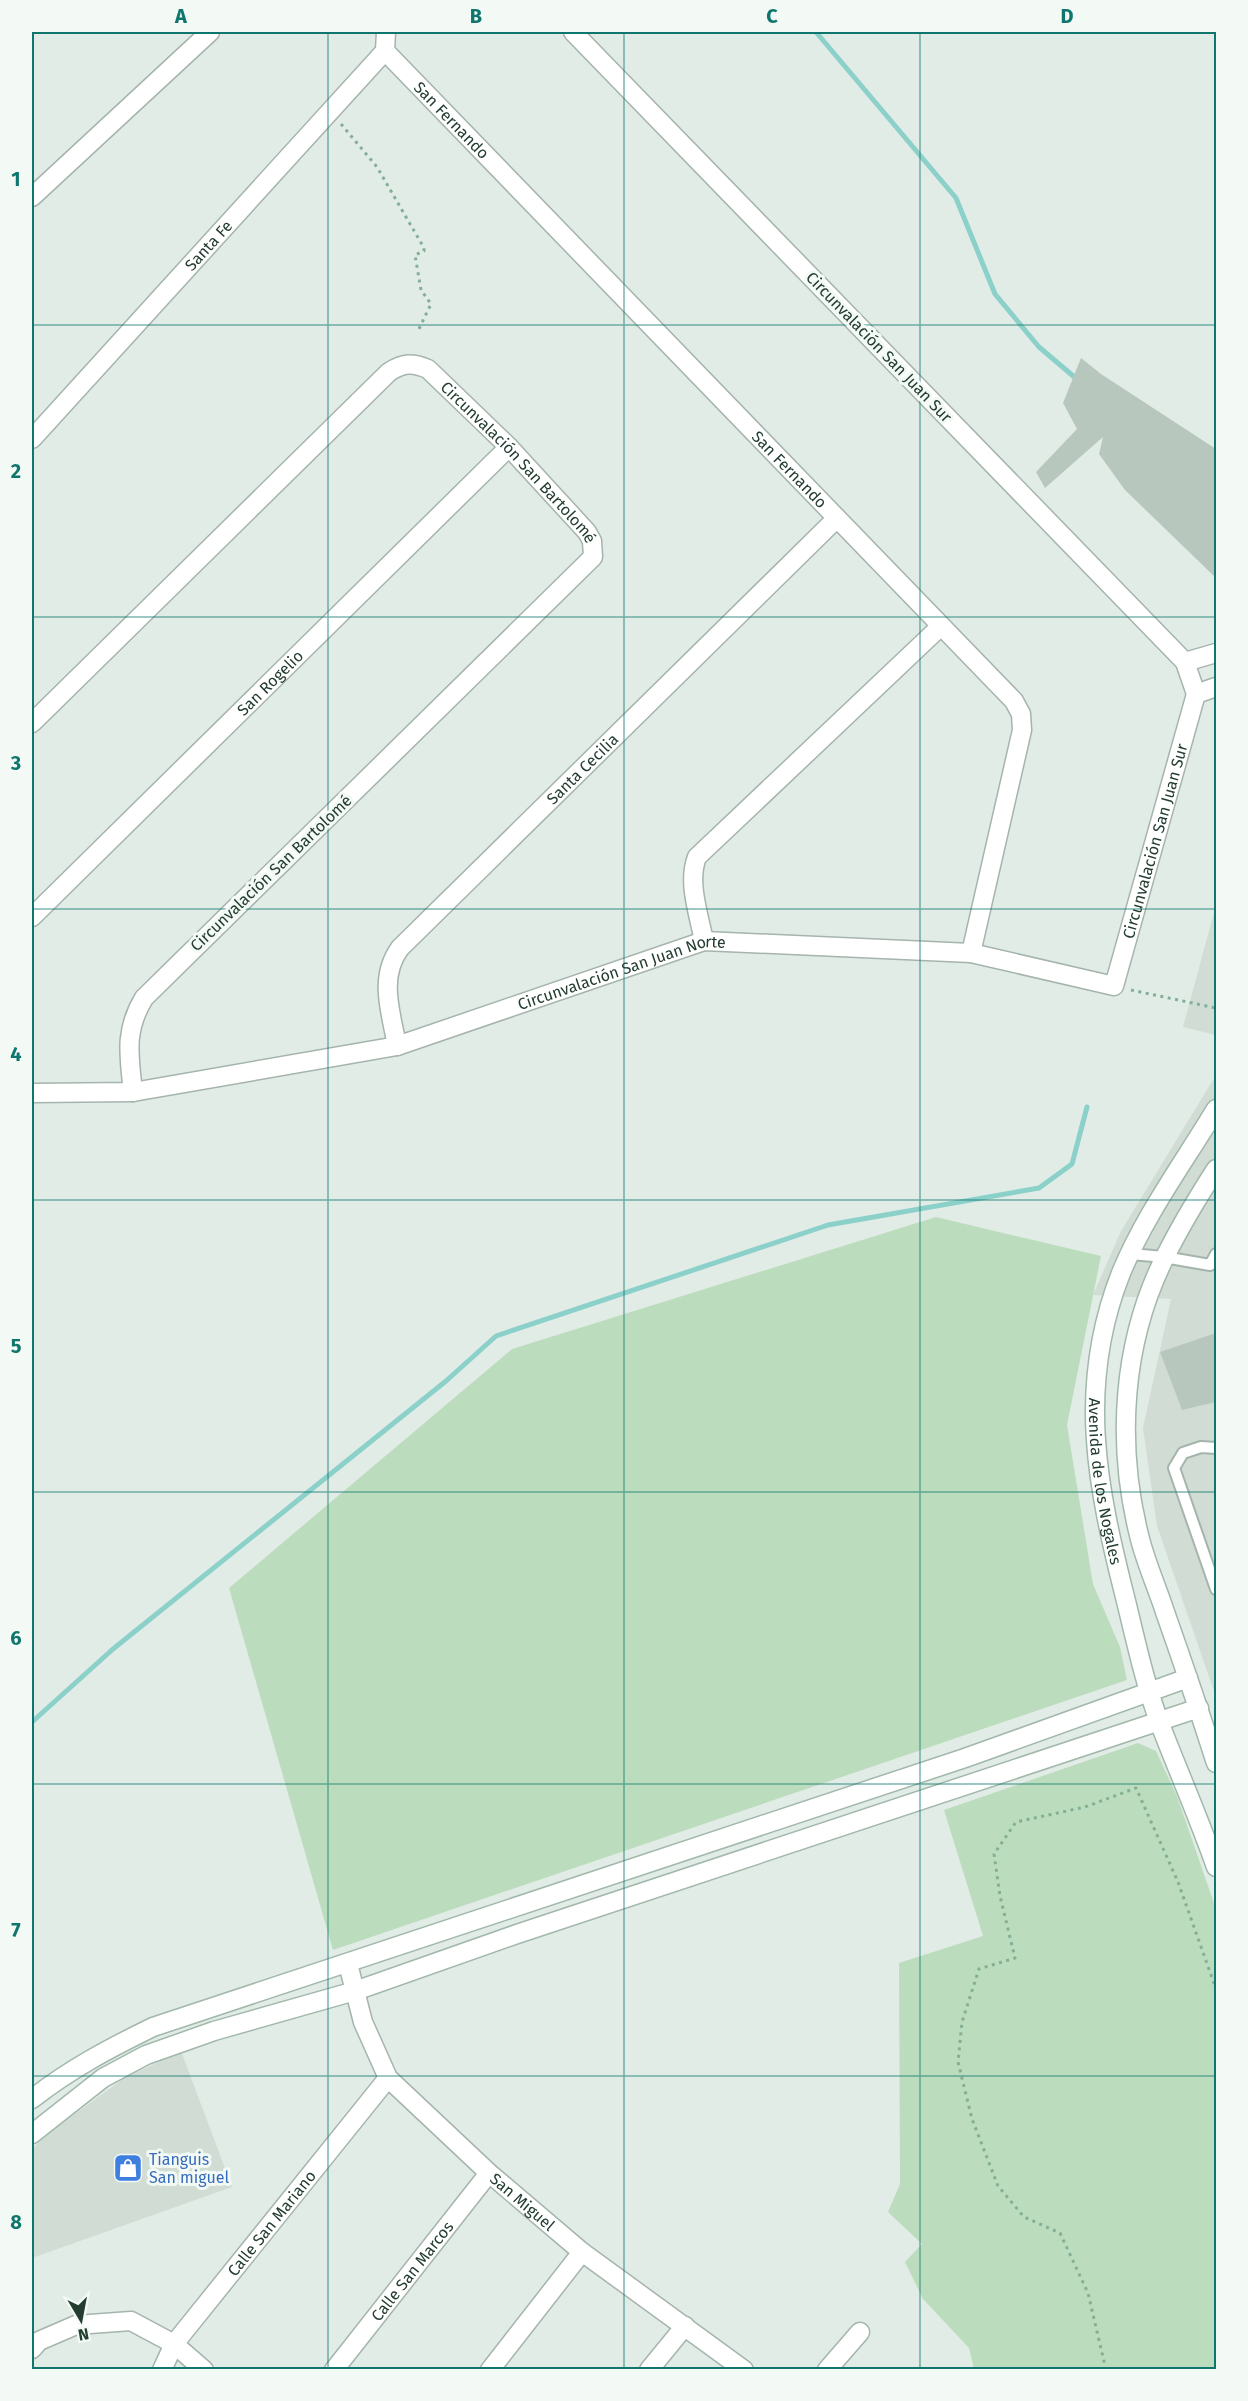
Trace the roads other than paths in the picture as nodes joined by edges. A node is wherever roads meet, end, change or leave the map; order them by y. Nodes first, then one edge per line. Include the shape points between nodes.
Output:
1 (210, 32) edge
2 (386, 32) edge
3 (573, 32) edge
4 (385, 51) junction
5 (32, 197) edge
6 (32, 439) edge
7 (509, 447) junction
8 (837, 518) junction
9 (941, 626) junction
10 (1216, 652) edge
11 (1185, 662) junction
12 (1216, 687) edge
13 (1196, 694) junction
14 (32, 723) edge
15 (32, 917) edge
16 (704, 941) junction
17 (971, 953) junction
18 (1114, 986) joint
19 (397, 1046) junction
20 (133, 1092) junction
21 (32, 1093) edge
22 (1216, 1109) edge
23 (1216, 1169) edge
24 (1131, 1254) junction
25 (1216, 1254) edge
26 (1164, 1257) junction
27 (1213, 1266) edge
28 (1216, 1448) edge
29 (1216, 1588) edge
30 (1188, 1678) junction
31 (1149, 1692) junction
32 (1199, 1708) junction
33 (1160, 1723) junction
34 (965, 1758) junction
35 (1216, 1763) edge
36 (975, 1784) junction
37 (1213, 1844) edge
38 (1216, 1867) edge
39 (348, 1964) junction
40 (355, 1991) junction
41 (388, 2078) junction
42 (32, 2099) edge
43 (32, 2134) edge
44 (489, 2173) junction
45 (582, 2253) junction
46 (685, 2326) junction
47 (860, 2332) dead end
48 (174, 2344) junction
49 (32, 2349) edge
50 (162, 2370) edge
51 (204, 2370) edge
52 (334, 2370) edge
53 (490, 2370) edge
54 (649, 2370) edge
55 (744, 2370) edge
56 (827, 2370) edge

1 - 5 street
2 - 4 street
3 - 11 street, Circunvalación San Juan Sur
4 - 6 street, Santa Fe
4 - 8 street, San Fernando
7 - 14 street, Circunvalación San Bartolomé via 428,369 415,363 401,364
7 - 15 street, San Rogelio
7 - 20 street, Circunvalación San Bartolomé via 587,532 593,557 144,998 131,1023 128,1043
8 - 9 street, San Fernando
8 - 19 street, Santa Cecilia via 400,948 386,981
9 - 16 street via 697,857 693,883
9 - 17 street, San Fernando via 1014,701 1021,714 1018,750
10 - 11 street
11 - 13 street, Circunvalación San Juan Sur
12 - 13 street
13 - 18 street, Circunvalación San Juan Sur
16 - 17 street, Circunvalación San Juan Norte
16 - 19 street, Circunvalación San Juan Norte
17 - 18 street, Circunvalación San Juan Norte
19 - 20 street, Circunvalación San Juan Norte
20 - 21 street, Circunvalación San Juan Norte
22 - 24 street, Avenida de los Nogales via 1156,1205
23 - 26 street, Avenida de los Nogales
24 - 26 lane
24 - 31 street, Avenida de los Nogales via 1110,1306 1097,1358 1094,1407 1104,1510
25 - 27 lane
26 - 27 lane
26 - 30 street, Avenida de los Nogales via 1144,1310 1132,1364 1125,1413 1126,1461 1139,1536
28 - 29 lane via 1201,1447 1183,1453 1174,1468
30 - 31 street
30 - 32 street, Avenida de los Nogales
31 - 33 street, Avenida de los Nogales
31 - 34 street
32 - 33 street
32 - 35 street, Avenida de los Nogales
33 - 36 street
33 - 37 street, Avenida de los Nogales
34 - 36 street
34 - 39 street
36 - 40 street
37 - 38 street, Avenida de los Nogales
39 - 40 street, San Miguel
39 - 42 street via 153,2027 60,2076
40 - 41 street, San Miguel via 363,2022
40 - 43 street via 214,2031 147,2055 103,2078
41 - 44 street, San Miguel
41 - 48 street, Calle San Mariano
44 - 45 street, San Miguel
44 - 52 street, Calle San Marcos
45 - 46 street, San Miguel
45 - 53 street
46 - 54 street
46 - 55 street, San Miguel
47 - 56 street
48 - 49 street via 131,2321 76,2325 39,2341
48 - 50 street, Calle San Mariano
48 - 51 street

